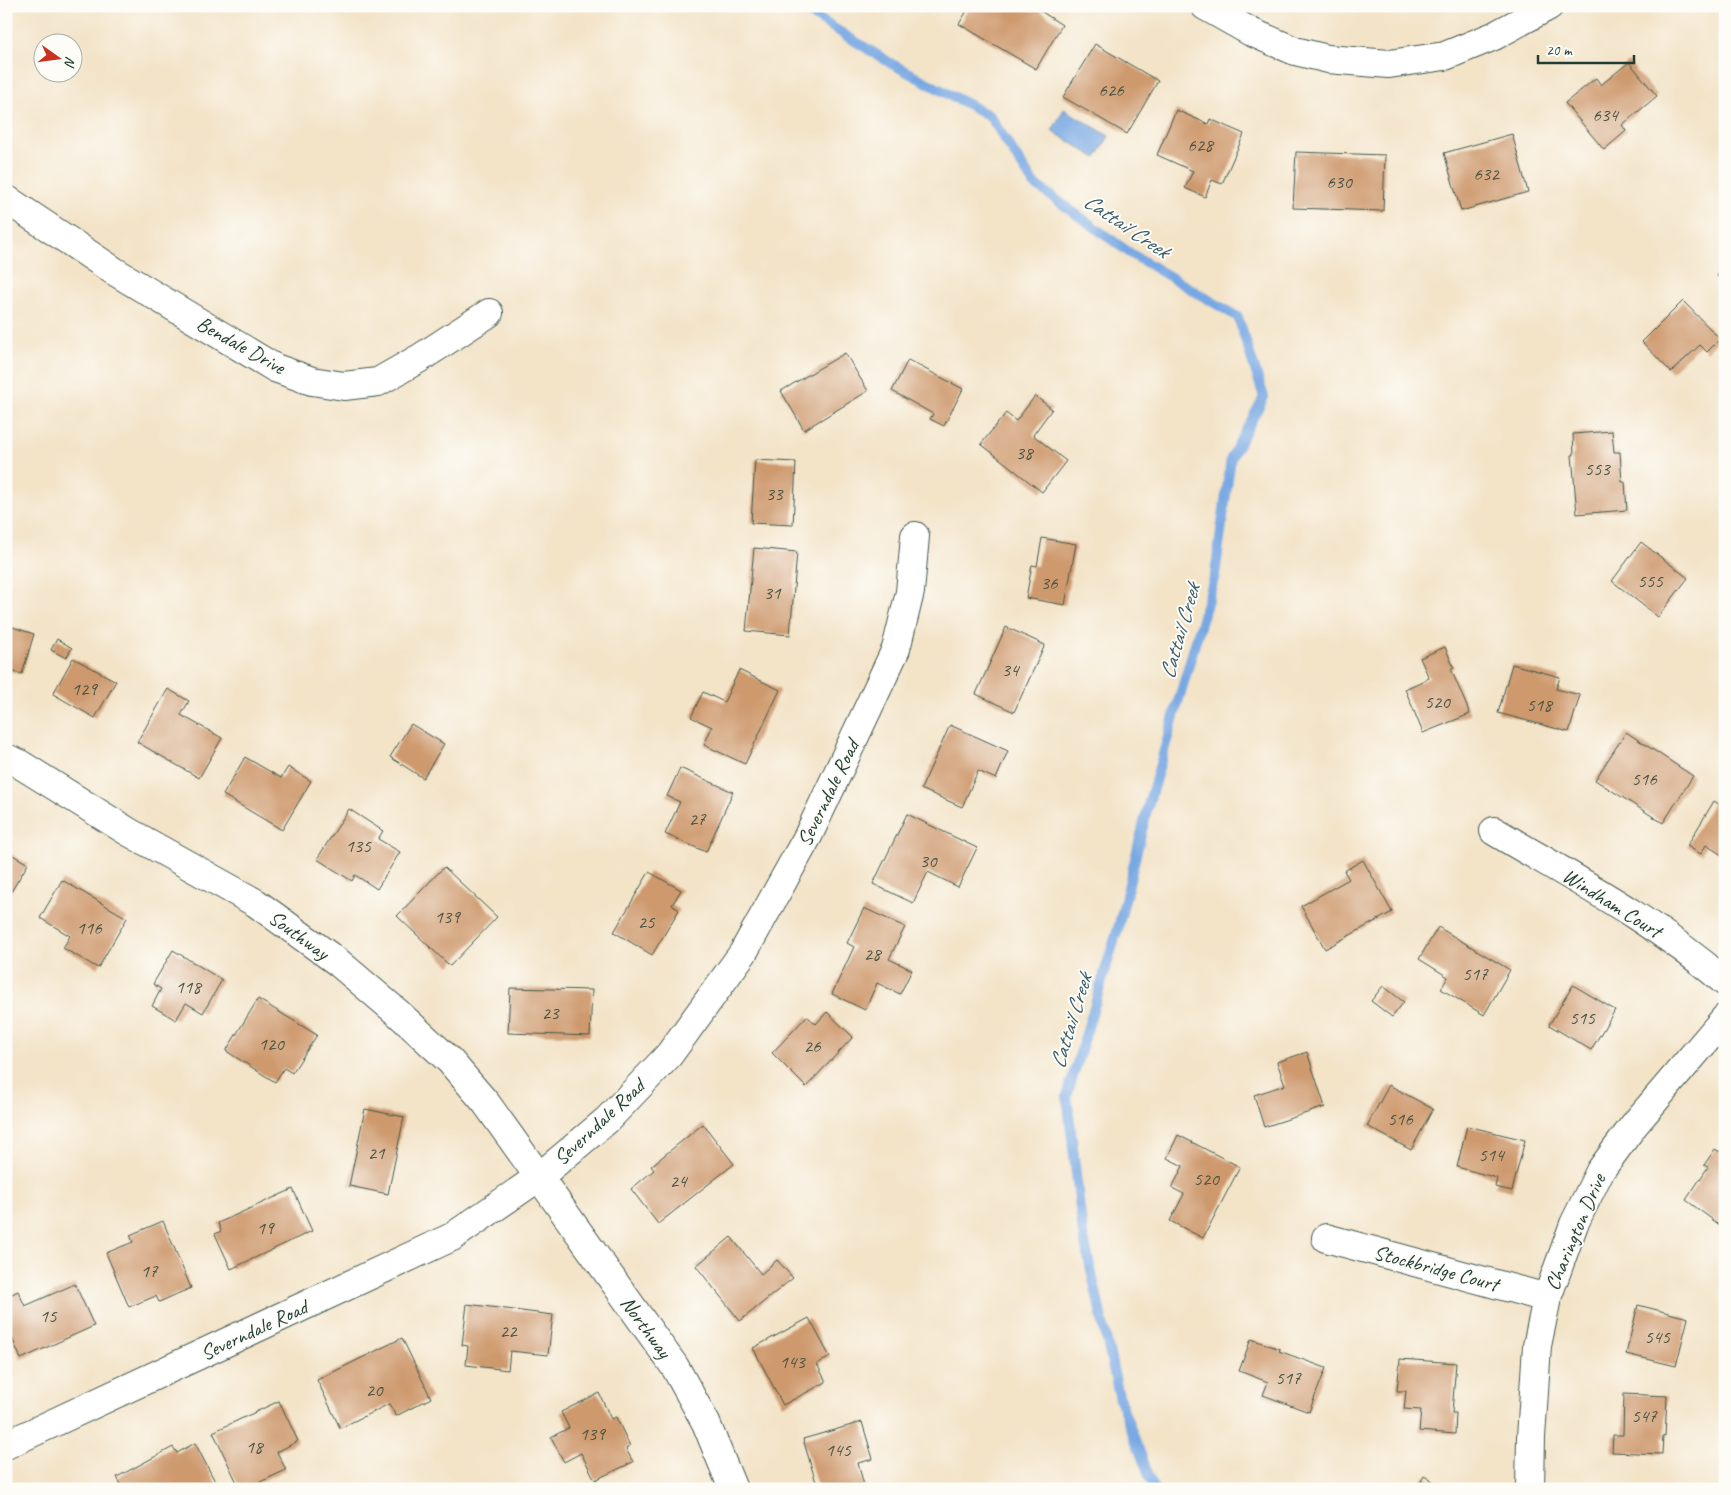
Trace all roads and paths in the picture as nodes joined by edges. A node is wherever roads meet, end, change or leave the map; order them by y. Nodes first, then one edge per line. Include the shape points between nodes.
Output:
1 (1205, 6) edge
2 (1549, 6) edge
3 (6, 199) edge
4 (489, 313) dead end
5 (915, 536) dead end
6 (6, 758) edge
7 (1494, 831) dead end
8 (1725, 982) edge
9 (1725, 1018) edge
10 (539, 1177) junction
11 (1326, 1238) dead end
12 (1547, 1298) junction
13 (6, 1445) edge
14 (733, 1489) edge
15 (1530, 1489) edge

1 - 2 street via 1251,32 1295,50 1328,59 1389,64 1445,56 1494,36
3 - 4 street, Bendale Drive via 114,271 275,368 312,381 344,386 378,382
5 - 10 street, Severndale Road via 910,592 896,649 808,836 743,953 669,1055 607,1120
6 - 10 street, Southway via 127,832 256,903 338,963 450,1061 486,1103
7 - 8 street, Windham Court via 1649,924
9 - 12 street, Charington Drive via 1634,1125 1600,1171 1574,1224
10 - 13 street, Severndale Road via 452,1238
10 - 14 street, Northway via 675,1367 706,1422
11 - 12 street, Stockbridge Court
12 - 15 street, Charington Drive via 1537,1346

